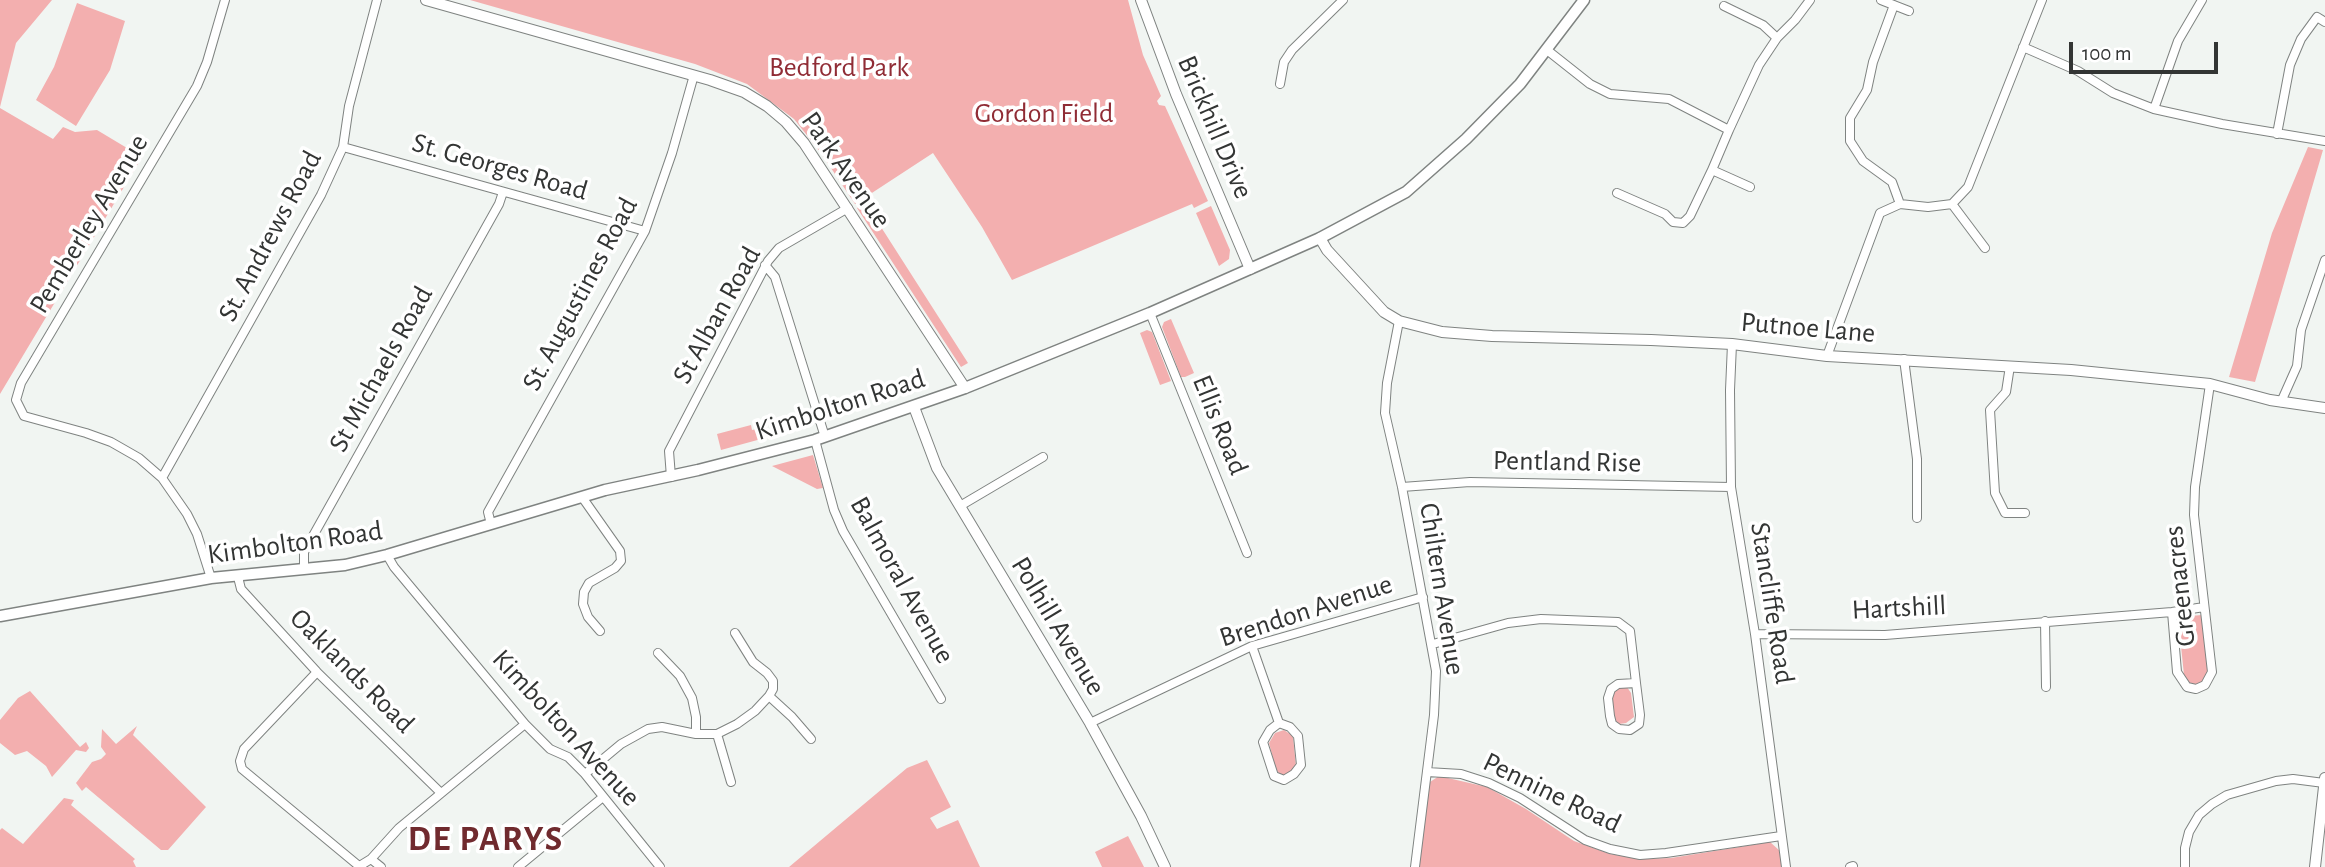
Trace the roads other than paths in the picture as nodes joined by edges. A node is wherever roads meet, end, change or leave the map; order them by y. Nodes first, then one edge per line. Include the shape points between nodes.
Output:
1 (225, 0) edge
2 (377, 0) edge
3 (426, 0) edge
4 (1141, 0) edge
5 (1343, 0) edge
6 (1584, 0) edge
7 (1810, 0) edge
8 (1881, 0) edge
9 (2042, 0) edge
10 (2202, 0) edge
11 (1894, 5) junction
12 (1724, 6) dead end
13 (1909, 11) dead end
14 (2325, 22) edge
15 (1777, 38) junction
16 (2023, 47) junction
17 (1547, 50) junction
18 (694, 75) junction
19 (1280, 83) dead end
20 (2154, 109) junction
21 (1730, 130) junction
22 (2277, 134) junction
23 (2325, 141) edge
24 (343, 147) junction
25 (1712, 170) junction
26 (1750, 187) dead end
27 (503, 192) junction
28 (1617, 193) dead end
29 (1900, 204) junction
30 (1952, 204) junction
31 (848, 208) junction
32 (645, 231) junction
33 (1320, 238) junction
34 (1985, 248) dead end
35 (2325, 260) edge
36 (765, 265) junction
37 (1250, 269) junction
38 (1150, 313) junction
39 (1399, 321) junction
40 (1732, 344) junction
41 (1827, 356) junction
42 (1904, 359) junction
43 (2010, 366) junction
44 (2210, 384) junction
45 (965, 388) junction
46 (2281, 402) junction
47 (914, 407) junction
48 (2325, 408) edge
49 (820, 438) junction
50 (1043, 457) dead end
51 (671, 477) junction
52 (163, 478) junction
53 (1402, 487) junction
54 (1731, 487) junction
55 (582, 497) junction
56 (960, 506) junction
57 (2025, 513) dead end
58 (1917, 519) dead end
59 (491, 524) junction
60 (1247, 553) dead end
61 (387, 555) junction
62 (304, 569) junction
63 (238, 577) junction
64 (211, 578) junction
65 (1423, 597) junction
66 (2204, 607) junction
67 (2172, 611) junction
68 (0, 616) edge
69 (2045, 621) junction
70 (600, 631) dead end
71 (735, 633) dead end
72 (1755, 634) junction
73 (1433, 644) junction
74 (1252, 646) junction
75 (658, 653) dead end
76 (317, 673) junction
77 (1636, 683) junction
78 (2046, 687) dead end
79 (769, 696) junction
80 (942, 699) dead end
81 (1090, 723) junction
82 (1279, 723) junction
83 (525, 724) junction
84 (696, 734) junction
85 (717, 734) junction
86 (811, 740) dead end
87 (1427, 772) junction
88 (585, 774) junction
89 (2324, 780) edge
90 (731, 782) dead end
91 (441, 793) junction
92 (603, 797) junction
93 (1782, 836) junction
94 (2322, 841) edge
95 (371, 859) junction
96 (359, 867) edge
97 (381, 867) edge
98 (518, 867) edge
99 (660, 867) edge
100 (1165, 867) edge
101 (1415, 867) edge
102 (1786, 867) edge
103 (2185, 867) edge
104 (2315, 867) edge

1 - 52 street, Pemberley Avenue via 197,86 17,392 17,405 24,416 111,442
2 - 24 street, St. Andrews Road
3 - 18 street, Park Avenue
4 - 37 street, Brickhill Drive
5 - 19 street via 1292,50
6 - 17 main road, Kimbolton Road
7 - 15 street
8 - 11 street
9 - 16 street
10 - 20 street via 2178,41
11 - 13 street
11 - 29 street via 1872,62 1867,90 1850,118 1850,141 1863,161 1892,182
12 - 15 street via 1763,25
14 - 22 street via 2317,17 2301,39 2290,65
15 - 21 street via 1759,65
16 - 20 street
16 - 30 street via 1968,187
17 - 21 street via 1590,84 1611,94 1669,99
17 - 33 main road, Kimbolton Road via 1492,115 1406,192
18 - 31 street, Park Avenue via 744,92 786,122
18 - 32 street, St. Augustines Road
20 - 22 street
21 - 25 street
22 - 23 street
24 - 27 street, St. Georges Road
24 - 52 street, St. Andrews Road via 321,195
25 - 26 street
25 - 28 street via 1683,223
27 - 32 street, St. Georges Road
27 - 62 street, St Michaels Road via 304,552
29 - 30 street
29 - 41 street via 1880,213
30 - 34 street
31 - 36 street, St Alban Road via 779,248
31 - 45 street, Park Avenue
32 - 59 street, St. Augustines Road via 488,512
33 - 37 main road, Kimbolton Road
33 - 39 street, Putnoe Lane via 1369,298
35 - 46 street via 2301,330 2297,366
36 - 49 street, Balmoral Avenue via 775,277
36 - 51 street, St Alban Road via 669,451
37 - 38 main road, Kimbolton Road
38 - 45 main road, Kimbolton Road
38 - 60 street, Ellis Road
39 - 40 street, Putnoe Lane via 1492,337
39 - 53 street, Chiltern Avenue via 1385,413
40 - 41 street, Putnoe Lane
40 - 54 street, Stancliffe Road
41 - 42 street, Putnoe Lane
42 - 43 street, Putnoe Lane
42 - 58 street via 1917,459
43 - 44 street, Putnoe Lane
43 - 57 street via 2006,392 1990,410 1995,493 2005,513
44 - 46 street, Putnoe Lane
44 - 66 street, Greenacres via 2194,487
45 - 47 main road, Kimbolton Road
46 - 48 street, Putnoe Lane
47 - 49 main road, Kimbolton Road
47 - 56 street, Polhill Avenue via 937,468
49 - 51 main road, Kimbolton Road
49 - 80 street, Balmoral Avenue via 834,510 843,531
50 - 56 street
51 - 55 main road, Kimbolton Road
52 - 64 street, Pemberley Avenue via 197,534
53 - 54 street, Pentland Rise via 1470,482
53 - 65 street, Chiltern Avenue
54 - 72 street, Stancliffe Road
55 - 59 main road, Kimbolton Road
55 - 70 street via 620,551 621,561 615,568 589,583 584,592 583,604
56 - 81 street, Polhill Avenue
59 - 61 main road, Kimbolton Road
61 - 62 main road, Kimbolton Road
61 - 83 street, Kimbolton Avenue
62 - 63 main road, Kimbolton Road
63 - 64 main road, Kimbolton Road
63 - 76 street, Oaklands Road via 241,589
64 - 68 main road, Kimbolton Road
65 - 73 street, Chiltern Avenue
65 - 74 street, Brendon Avenue
66 - 67 street, Hartshill
66 - 67 street, Greenacres via 2212,672 2205,685 2196,689 2187,687 2177,672
67 - 69 street, Hartshill
69 - 72 street, Hartshill via 1885,635
69 - 78 street
71 - 79 street via 753,662 773,681
72 - 93 street, Stancliffe Road
73 - 77 street via 1519,621 1618,622 1630,631
73 - 87 street, Chiltern Avenue via 1436,690
74 - 81 street, Brendon Avenue
74 - 82 street
75 - 84 street via 680,676 692,698
76 - 91 street, Oaklands Road
76 - 96 street via 244,749 240,761 242,769
77 - 77 street via 1639,724 1630,730 1619,729 1610,716 1611,689
79 - 85 street via 737,724
79 - 86 street
81 - 100 street, Polhill Avenue
82 - 82 street via 1298,736 1301,765 1284,780 1274,776 1263,742
83 - 88 street, Kimbolton Avenue
83 - 91 street
84 - 85 street
84 - 88 street via 648,729
85 - 90 street
87 - 93 street, Pennine Road via 1461,774 1489,783 1585,841 1640,855
87 - 101 street, Chiltern Avenue
88 - 92 street, Kimbolton Avenue
89 - 94 street
89 - 103 street via 2276,781 2212,804 2189,832
91 - 95 street
92 - 98 street
92 - 99 street, Kimbolton Avenue
93 - 102 street, Stancliffe Road
94 - 104 street
95 - 96 street
95 - 97 street

